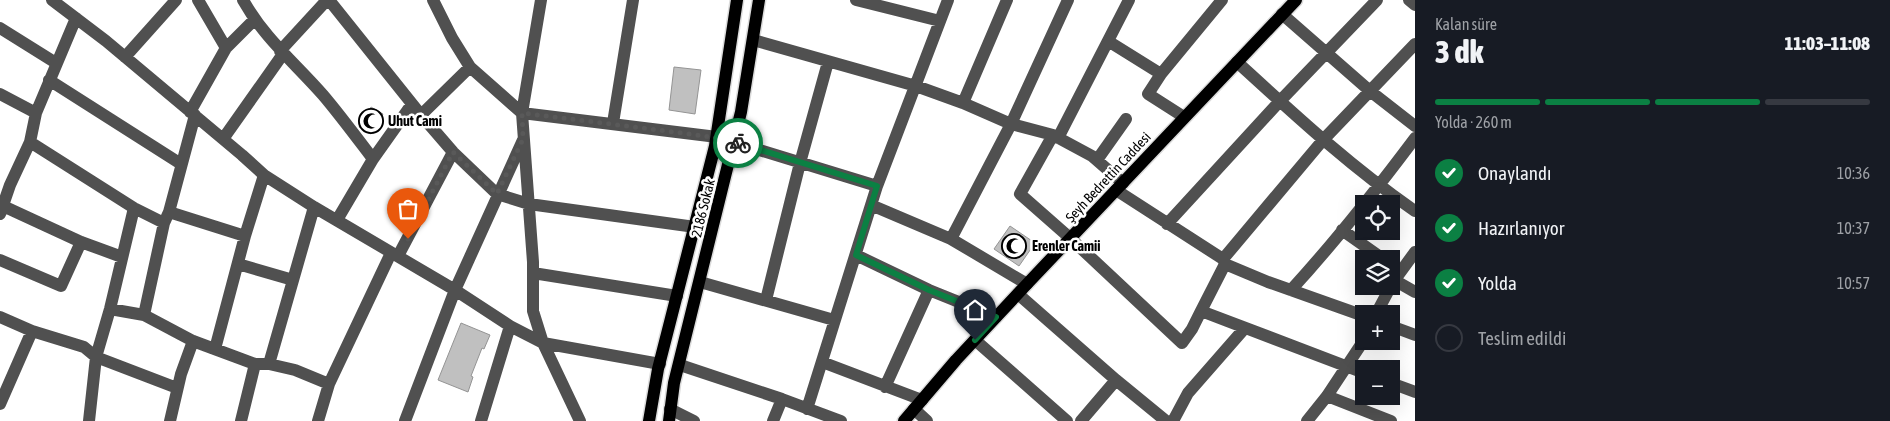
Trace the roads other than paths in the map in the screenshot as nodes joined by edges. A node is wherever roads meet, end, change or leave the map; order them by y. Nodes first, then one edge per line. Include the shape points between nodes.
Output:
1 (52, 0) edge
2 (176, 0) edge
3 (198, 0) edge
4 (243, 0) edge
5 (328, 0) edge
6 (433, 0) edge
7 (541, 0) edge
8 (633, 0) edge
9 (737, 0) edge
10 (758, 0) edge
11 (856, 0) edge
12 (948, 0) edge
13 (1007, 0) edge
14 (1068, 0) edge
15 (1129, 0) edge
16 (1222, 0) edge
17 (1296, 0) edge
18 (1377, 0) edge
19 (1409, 0) edge
20 (1415, 5) edge
21 (1282, 14) junction
22 (76, 18) junction
23 (254, 20) junction
24 (940, 21) junction
25 (0, 28) edge
26 (753, 40) junction
27 (1108, 41) junction
28 (1415, 44) edge
29 (226, 48) junction
30 (281, 52) junction
31 (1328, 53) junction
32 (125, 57) junction
33 (828, 62) junction
34 (1237, 62) junction
35 (56, 63) junction
36 (470, 67) junction
37 (1161, 74) junction
38 (49, 80) junction
39 (916, 86) junction
40 (1370, 91) junction
41 (0, 94) edge
42 (1280, 101) junction
43 (963, 103) junction
44 (412, 104) junction
45 (36, 113) junction
46 (522, 113) junction
47 (192, 114) junction
48 (421, 115) junction
49 (1184, 117) junction
50 (1126, 119) dead end
51 (613, 123) junction
52 (1011, 124) junction
53 (1415, 126) edge
54 (1056, 137) junction
55 (717, 138) junction
56 (1415, 138) edge
57 (223, 139) junction
58 (523, 139) junction
59 (1323, 140) junction
60 (30, 142) junction
61 (734, 142) junction
62 (453, 152) junction
63 (374, 159) junction
64 (1096, 160) junction
65 (800, 163) junction
66 (182, 164) junction
67 (264, 175) junction
68 (5, 183) edge
69 (877, 186) junction
70 (1119, 186) junction
71 (1379, 186) junction
72 (497, 194) junction
73 (530, 204) junction
74 (871, 204) junction
75 (314, 207) junction
76 (134, 208) junction
77 (1, 210) edge
78 (1415, 211) edge
79 (167, 217) junction
80 (337, 220) junction
81 (1167, 224) junction
82 (695, 227) junction
83 (1342, 230) junction
84 (245, 236) junction
85 (1070, 238) junction
86 (951, 239) junction
87 (81, 242) junction
88 (1371, 250) edge
89 (1415, 252) edge
90 (395, 255) junction
91 (856, 255) junction
92 (122, 257) junction
93 (0, 260) edge
94 (1224, 262) junction
95 (238, 264) junction
96 (1400, 270) edge
97 (533, 273) junction
98 (293, 280) junction
99 (1400, 281) edge
100 (700, 282) junction
101 (1027, 284) junction
102 (455, 290) junction
103 (929, 290) junction
104 (1291, 290) junction
105 (1415, 292) edge
106 (1018, 294) junction
107 (677, 296) junction
108 (766, 300) junction
109 (110, 309) junction
110 (1201, 311) junction
111 (1355, 313) edge
112 (144, 315) junction
113 (0, 317) edge
114 (996, 317) junction
115 (834, 320) junction
116 (510, 326) junction
117 (1244, 328) junction
118 (1400, 329) edge
119 (32, 331) junction
120 (1415, 335) edge
121 (975, 340) junction
122 (193, 341) junction
123 (544, 343) junction
124 (215, 349) junction
125 (1357, 350) edge
126 (96, 357) junction
127 (822, 362) junction
128 (255, 364) junction
129 (269, 364) junction
130 (660, 364) junction
131 (680, 365) junction
132 (1346, 367) junction
133 (1355, 370) edge
134 (1116, 380) junction
135 (329, 384) junction
136 (1400, 386) edge
137 (178, 388) junction
138 (885, 388) junction
139 (1415, 392) edge
140 (1327, 396) junction
141 (782, 399) junction
142 (0, 404) edge
143 (918, 405) junction
144 (807, 408) junction
145 (669, 415) edge
146 (89, 421) edge
147 (170, 421) edge
148 (241, 421) edge
149 (318, 421) edge
150 (405, 421) edge
151 (481, 421) edge
152 (580, 421) edge
153 (649, 421) edge
154 (694, 421) edge
155 (773, 421) edge
156 (841, 421) edge
157 (904, 421) edge
158 (927, 421) edge
159 (1067, 421) edge
160 (1081, 421) edge
161 (1166, 421) edge
162 (1173, 421) edge
163 (1307, 421) edge
164 (1391, 421) edge

1 - 22 street
2 - 32 street
3 - 29 street
4 - 23 street
5 - 30 street
5 - 44 street
6 - 36 street
7 - 46 street
8 - 51 street
9 - 55 main road, 2186 Sokak
10 - 26 main road, 2186 Sokak
11 - 24 street
12 - 24 street
13 - 43 street
14 - 52 street
15 - 27 street
16 - 37 street
17 - 21 main road, Şeyh Bedrettin Caddesi
18 - 31 street
19 - 20 street
21 - 31 street
21 - 34 main road, Şeyh Bedrettin Caddesi
22 - 32 street
22 - 35 street
23 - 29 street
23 - 30 street
24 - 39 street
25 - 35 street
26 - 33 street
26 - 61 main road, 2186 Sokak
27 - 37 street
27 - 54 street
28 - 40 street
29 - 47 street
30 - 57 street
30 - 63 street via 322,94
31 - 40 street
31 - 42 street
32 - 47 street
33 - 39 street
33 - 65 street
34 - 42 street
34 - 49 main road, Şeyh Bedrettin Caddesi
35 - 38 street
36 - 46 street
36 - 48 street
37 - 49 street via 1148,94
38 - 45 street
38 - 66 street
39 - 43 street
39 - 69 street
40 - 53 street
40 - 59 street
41 - 45 street
42 - 59 street
42 - 81 street
43 - 52 street
44 - 48 street
44 - 63 street
45 - 60 street
46 - 51 street
46 - 58 street
47 - 57 street
47 - 66 street
48 - 62 street
49 - 70 main road, Şeyh Bedrettin Caddesi
50 - 64 street
51 - 55 street
52 - 54 street
52 - 86 street
54 - 64 street
54 - 85 street via 1020,194
55 - 61 street
55 - 82 main road, 2186 Sokak
56 - 71 street
57 - 67 street
58 - 72 street
58 - 73 street
59 - 71 street
59 - 94 street
60 - 68 street
60 - 76 street
61 - 65 street
61 - 100 main road, 2186 Sokak
62 - 72 street
62 - 90 street
63 - 80 street
64 - 70 street
65 - 69 street
65 - 108 street
66 - 79 street
67 - 75 street
67 - 84 street
68 - 77 street
69 - 74 street
70 - 81 street
70 - 85 main road, Şeyh Bedrettin Caddesi
71 - 78 street
71 - 83 street
72 - 73 street
72 - 102 street
73 - 82 street
73 - 97 street
74 - 86 street
74 - 91 street
75 - 80 street
75 - 98 street
76 - 79 street
76 - 92 street
77 - 87 street
79 - 84 street
79 - 112 street
80 - 90 street
81 - 94 street
82 - 107 main road, 2186 Sokak
83 - 88 street
83 - 104 street
84 - 95 street
85 - 101 main road, Şeyh Bedrettin Caddesi
85 - 110 street via 1182,343
86 - 101 street
87 - 92 street
87 - 93 street via 61,286
89 - 96 street
90 - 102 street
90 - 135 street
91 - 103 street
91 - 115 street
92 - 109 street
94 - 104 street
94 - 110 street
95 - 98 street
95 - 124 street
97 - 107 street
97 - 123 street via 533,311
98 - 129 street
99 - 105 street
100 - 108 street
100 - 131 main road, 2186 Sokak
101 - 106 main road, Şeyh Bedrettin Caddesi
102 - 116 street
102 - 150 street
103 - 114 street
103 - 138 street
104 - 111 street
106 - 114 main road, Şeyh Bedrettin Caddesi
106 - 134 street
107 - 130 main road, 2186 Sokak
108 - 115 street
109 - 112 street
109 - 126 street
110 - 117 street
112 - 122 street
113 - 119 street
114 - 121 main road, Şeyh Bedrettin Caddesi
115 - 127 street
116 - 123 street
116 - 151 street
117 - 132 street
117 - 162 street via 1188,393
118 - 120 street
119 - 126 street via 84,348
119 - 142 street
121 - 143 main road, Şeyh Bedrettin Caddesi
121 - 159 street
122 - 124 street
122 - 137 street
123 - 130 street
123 - 152 street
124 - 128 street
125 - 132 street
126 - 137 street
126 - 146 street
127 - 138 street
127 - 144 street
128 - 129 street
128 - 148 street
129 - 135 street via 295,370
130 - 153 main road, 2186 Sokak
131 - 141 street
131 - 145 main road, 2186 Sokak
132 - 133 street
132 - 140 street
134 - 160 street
134 - 161 street
135 - 149 street
136 - 139 street
137 - 147 street
138 - 143 street
140 - 163 street
140 - 164 street
141 - 144 street
141 - 155 street
143 - 157 main road, Şeyh Bedrettin Caddesi
143 - 158 street
144 - 156 street
145 - 154 street

